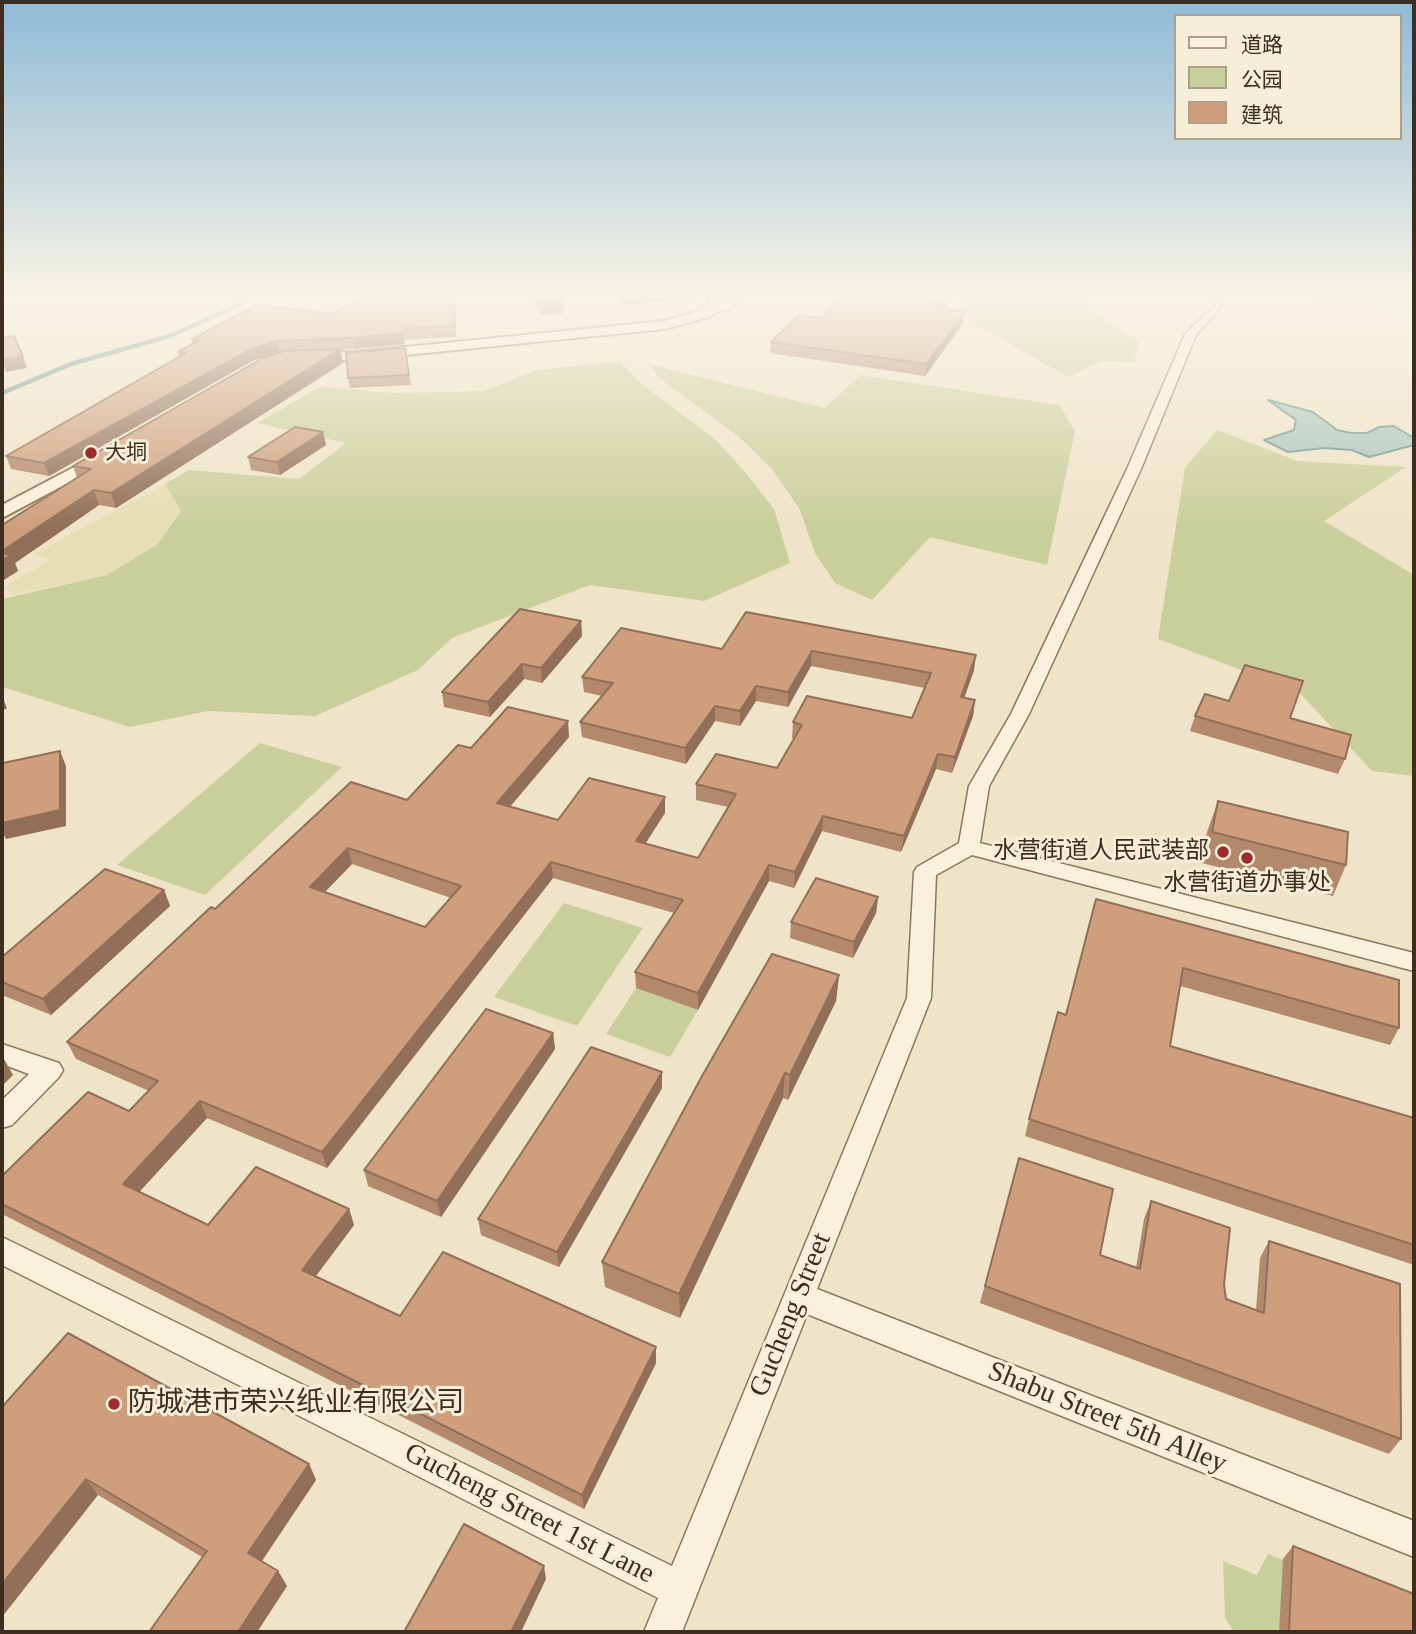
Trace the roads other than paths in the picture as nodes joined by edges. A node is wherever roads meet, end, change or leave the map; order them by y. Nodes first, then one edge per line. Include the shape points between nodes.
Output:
1 (1174, 373) edge
2 (120, 448) edge
3 (2, 512) edge
4 (969, 847) junction
5 (1414, 962) edge
6 (2, 1054) edge
7 (2, 1117) edge
8 (2, 1250) edge
9 (799, 1296) junction
10 (1414, 1539) edge
11 (681, 1590) junction
12 (663, 1632) edge

1 - 4 street via 1020,714 979,786
2 - 3 street
4 - 5 street
4 - 9 street, Gucheng Street via 925,872 919,999
6 - 7 street via 50,1070
8 - 11 street, Gucheng Street 1st Lane
9 - 10 street, Shabu Street 5th Alley
9 - 11 street, Gucheng Street
11 - 12 street, Gucheng Street

